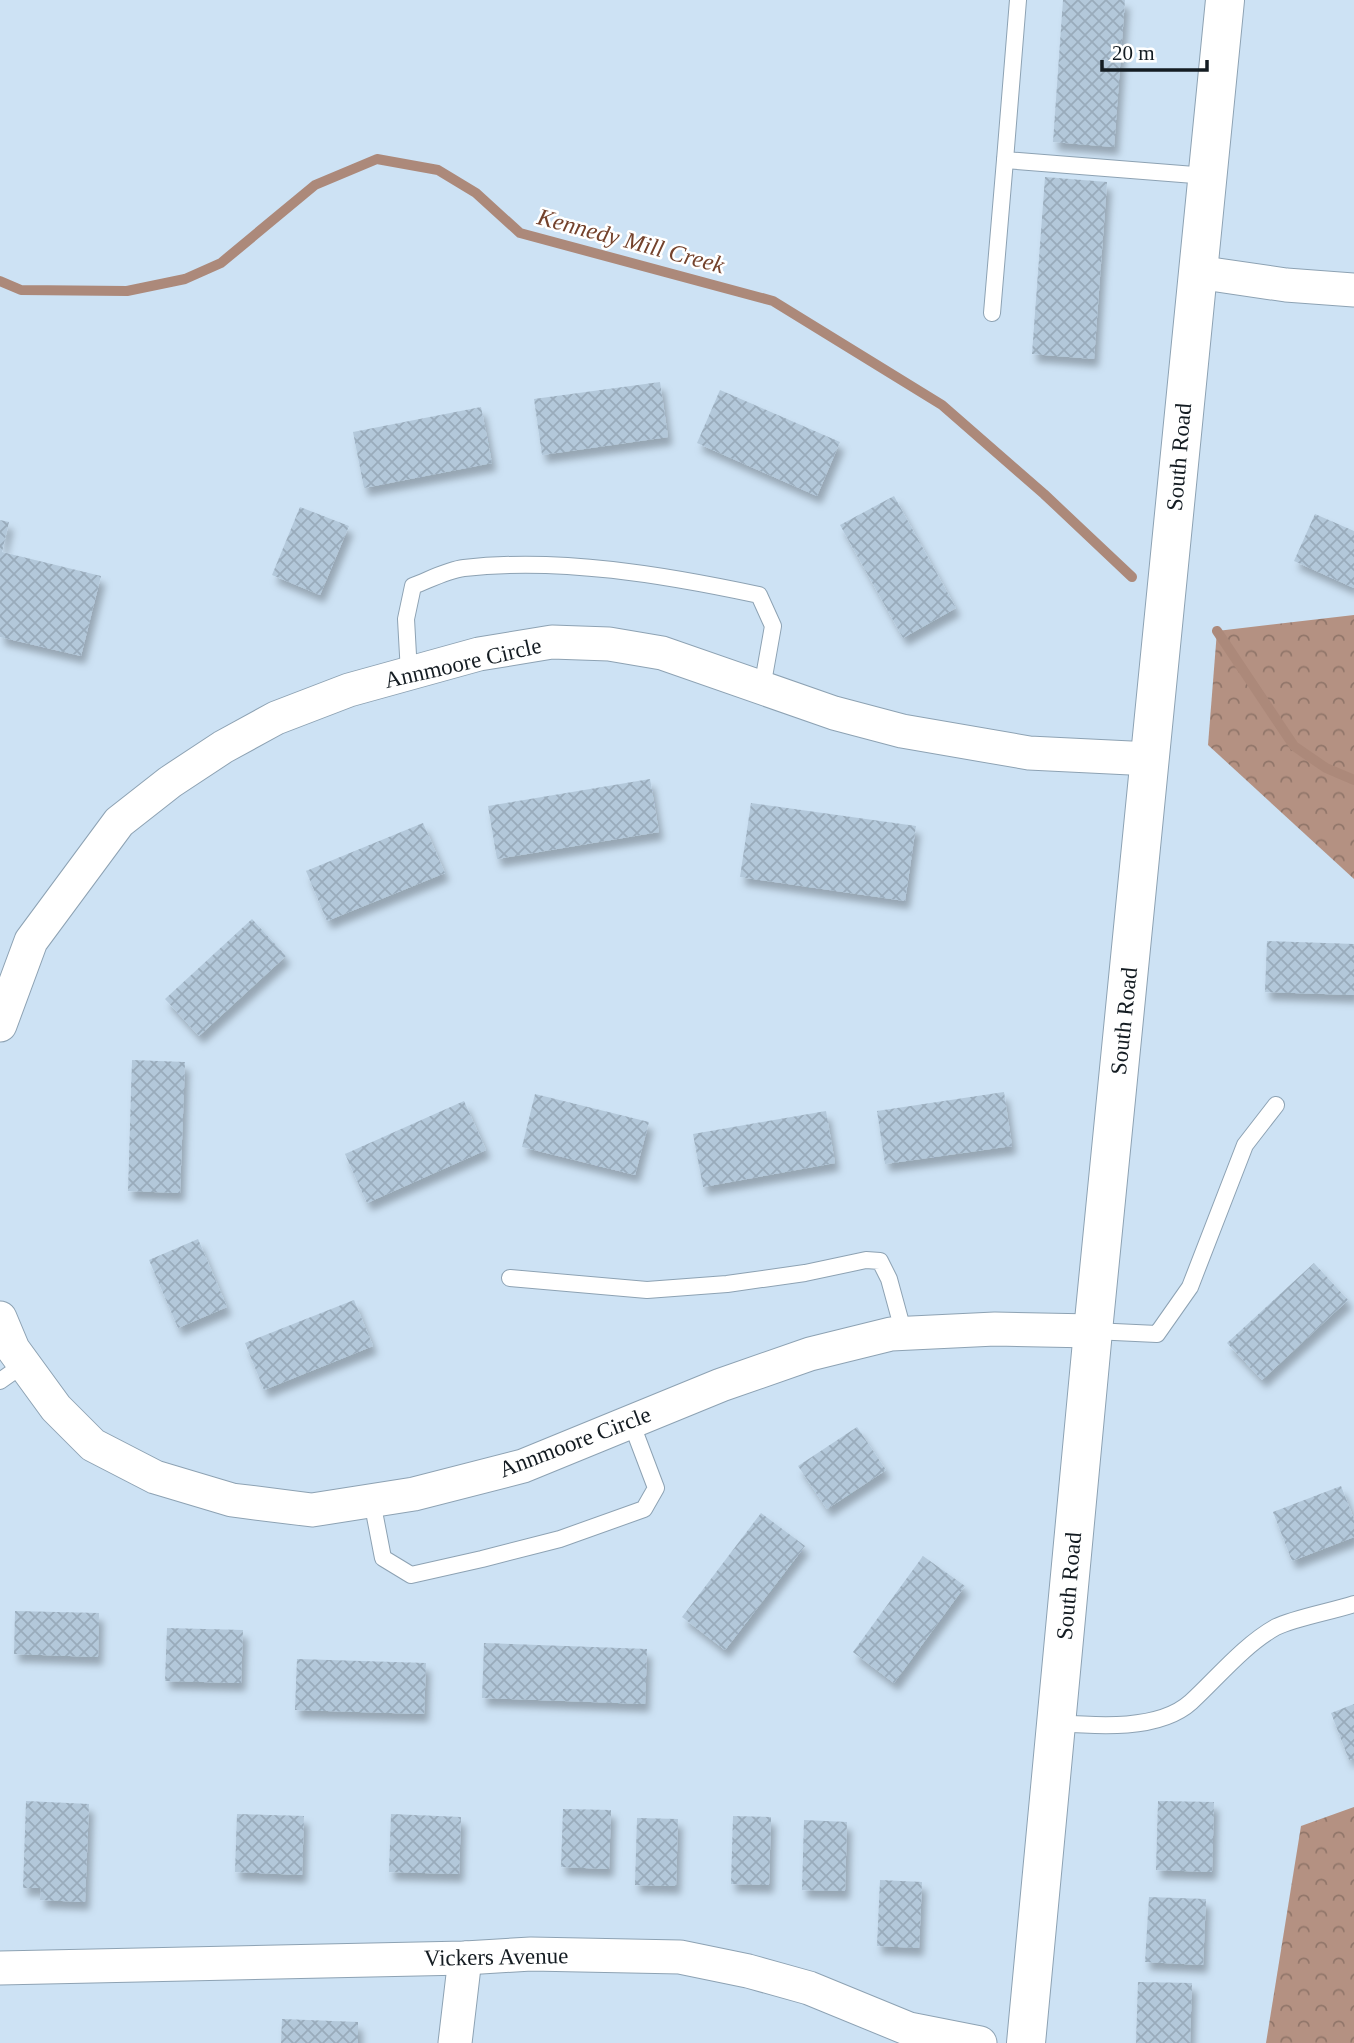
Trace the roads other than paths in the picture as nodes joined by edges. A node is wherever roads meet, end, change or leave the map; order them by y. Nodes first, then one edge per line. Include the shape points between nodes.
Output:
1 (1018, 0) edge
2 (1225, 0) edge
3 (1005, 160) junction
4 (1207, 177) junction
5 (1197, 272) junction
6 (1354, 290) edge
7 (992, 313) dead end
8 (409, 673) junction
9 (762, 688) junction
10 (1151, 759) junction
11 (0, 1025) edge
12 (1276, 1105) dead end
13 (510, 1278) dead end
14 (0, 1318) edge
15 (1093, 1331) junction
16 (904, 1334) junction
17 (12, 1372) edge
18 (631, 1422) junction
19 (372, 1501) junction
20 (1354, 1604) edge
21 (1056, 1723) junction
22 (465, 1958) junction
23 (0, 1968) edge
24 (455, 2043) edge
25 (979, 2043) edge
26 (1026, 2043) edge

1 - 3 lane
2 - 4 street, South Road
3 - 4 lane
3 - 7 lane
4 - 5 street, South Road
5 - 6 street
5 - 10 street, South Road
8 - 9 street, Annmoore Circle via 479,654 552,642 609,644 662,653
8 - 9 lane via 406,619 413,586 461,568 551,565 690,580 759,595 773,625
8 - 11 street, Annmoore Circle via 276,718 170,782 119,822 31,942
9 - 10 street, Annmoore Circle via 902,731 1028,753
10 - 15 street, South Road
12 - 15 lane via 1245,1145 1190,1287 1157,1334
13 - 16 lane via 647,1290 727,1284 880,1261
14 - 17 street, Annmoore Circle via 13,1349
15 - 16 street, Annmoore Circle via 995,1329
15 - 21 street, South Road
16 - 18 street, Annmoore Circle via 810,1354
17 - 19 street, Annmoore Circle via 93,1445 155,1477 232,1500 312,1510
18 - 19 street, Annmoore Circle via 523,1466
18 - 19 lane via 656,1488 644,1509 560,1539 411,1574 383,1558
20 - 21 lane via 1277,1627 1230,1662 1189,1704 1155,1720 1106,1727
21 - 26 street, South Road
22 - 23 street, Vickers Avenue
22 - 24 street
22 - 25 street, Vickers Avenue via 531,1954 680,1957 809,1988 909,2029

